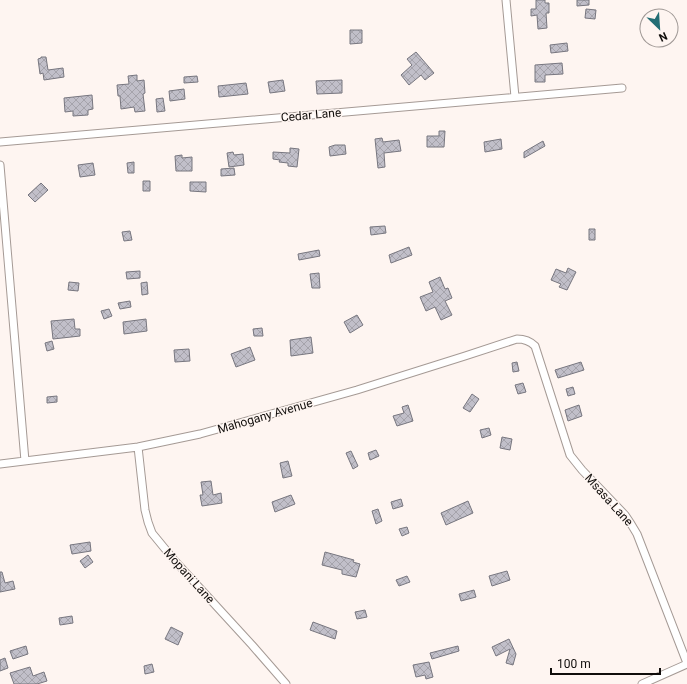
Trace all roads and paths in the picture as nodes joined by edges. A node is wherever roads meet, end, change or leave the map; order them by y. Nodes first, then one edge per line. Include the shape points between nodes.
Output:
1 (506, 0) edge
2 (622, 88) dead end
3 (514, 97) junction
4 (0, 142) edge
5 (0, 165) edge
6 (526, 340) joint
7 (138, 446) junction
8 (25, 461) junction
9 (0, 464) edge
10 (687, 664) edge
11 (286, 684) edge
12 (642, 684) edge

1 - 3 street
2 - 3 street, Cedar Lane
3 - 4 street, Cedar Lane
5 - 8 street
6 - 7 street, Mahogany Avenue via 518,339 357,390 200,434
6 - 10 street, Msasa Lane via 535,346 570,455 625,515 637,534
7 - 8 street, Mahogany Avenue
7 - 11 street, Mopani Lane via 145,510 152,533
8 - 9 street, Mahogany Avenue
10 - 12 street

